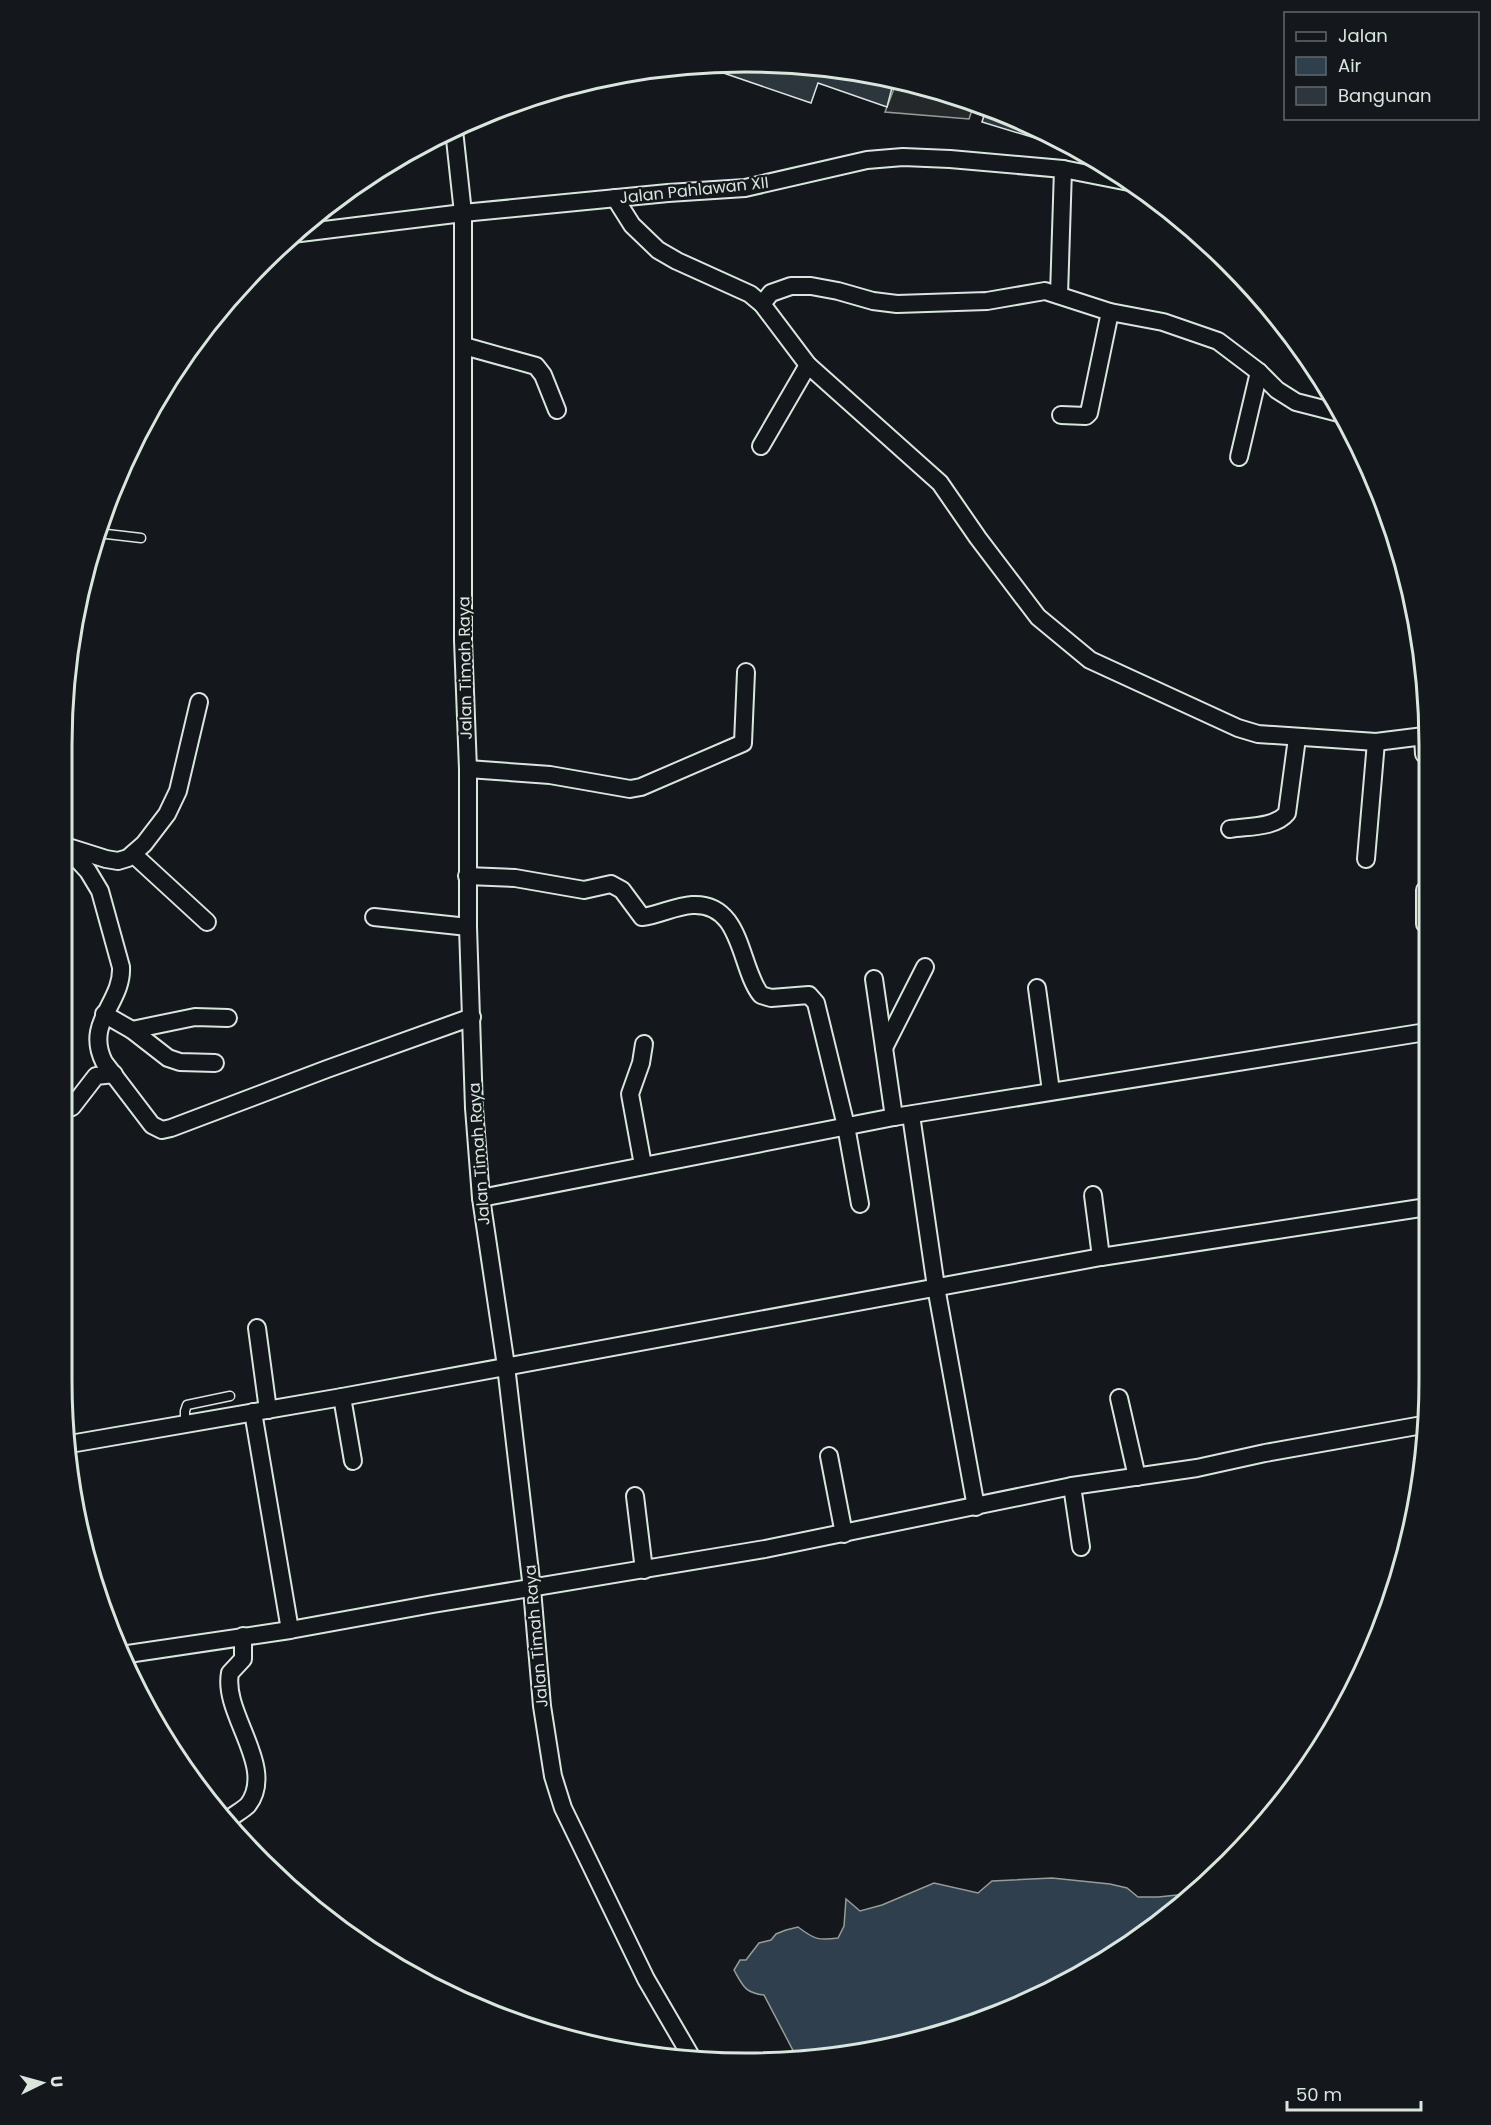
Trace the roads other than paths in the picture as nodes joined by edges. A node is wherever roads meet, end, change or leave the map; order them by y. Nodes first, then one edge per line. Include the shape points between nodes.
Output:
1 (455, 138) edge
2 (1063, 169) junction
3 (1107, 178) edge
4 (615, 198) junction
5 (463, 213) junction
6 (310, 232) edge
7 (1059, 295) junction
8 (762, 304) junction
9 (1110, 312) junction
10 (464, 346) junction
11 (808, 365) junction
12 (1259, 372) junction
13 (557, 410) dead end
14 (1330, 411) edge
15 (1061, 415) dead end
16 (761, 446) dead end
17 (1239, 457) dead end
18 (106, 535) edge
19 (141, 538) dead end
20 (746, 672) dead end
21 (199, 702) dead end
22 (1419, 737) edge
23 (1297, 738) junction
24 (1376, 742) junction
25 (468, 769) junction
26 (1230, 829) dead end
27 (72, 848) edge
28 (72, 854) edge
29 (134, 854) junction
30 (1366, 859) dead end
31 (467, 876) junction
32 (374, 917) dead end
33 (207, 922) dead end
34 (468, 927) junction
35 (925, 967) dead end
36 (874, 979) dead end
37 (1037, 988) dead end
38 (104, 1014) junction
39 (472, 1017) junction
40 (228, 1018) dead end
41 (132, 1030) junction
42 (1419, 1033) edge
43 (644, 1044) dead end
44 (884, 1048) junction
45 (215, 1063) dead end
46 (114, 1074) junction
47 (1051, 1091) junction
48 (72, 1107) edge
49 (903, 1116) junction
50 (846, 1126) junction
51 (643, 1165) junction
52 (1093, 1196) dead end
53 (481, 1198) junction
54 (860, 1204) dead end
55 (1419, 1208) edge
56 (1101, 1257) junction
57 (936, 1287) junction
58 (257, 1328) dead end
59 (506, 1366) junction
60 (230, 1396) dead end
61 (342, 1397) junction
62 (1119, 1398) dead end
63 (260, 1411) junction
64 (185, 1424) junction
65 (1418, 1426) edge
66 (75, 1443) edge
67 (829, 1456) dead end
68 (353, 1461) dead end
69 (1137, 1477) junction
70 (1072, 1486) junction
71 (635, 1496) dead end
72 (975, 1507) junction
73 (844, 1534) junction
74 (1081, 1547) dead end
75 (644, 1570) junction
76 (532, 1589) junction
77 (290, 1630) junction
78 (243, 1636) junction
79 (130, 1654) edge
80 (233, 1816) edge
81 (688, 2050) edge

1 - 5 street, Jalan Timah Raya
2 - 3 street, Jalan Pahlawan XII
2 - 4 street, Jalan Pahlawan XII via 903,157 857,162 745,188
2 - 7 street
4 - 5 street, Jalan Pahlawan XII
4 - 8 street via 632,225 658,250 750,294
5 - 6 street, Jalan Pahlawan XII
5 - 10 street, Jalan Timah Raya
7 - 8 street via 1039,291 987,301 897,304 812,286 791,286 771,293
7 - 9 street
8 - 11 street
9 - 12 street via 1163,322 1218,341
9 - 15 street via 1089,412 1086,416
10 - 13 street via 536,366
10 - 25 street, Jalan Timah Raya via 463,640
11 - 16 street
11 - 23 street via 940,483 1038,617 1090,660 1238,728
12 - 14 street via 1296,402
12 - 17 street
18 - 19 lane
20 - 25 street via 744,743 641,788
21 - 29 street via 178,791 167,814
22 - 24 street
23 - 24 street
23 - 26 street via 1287,813 1272,823
24 - 30 street
25 - 31 street, Jalan Timah Raya
27 - 29 street via 113,860
28 - 38 street via 100,891 121,967 121,979
29 - 33 street
31 - 34 street, Jalan Timah Raya
31 - 50 street via 514,878 584,890 611,884 622,890 642,917 690,905 723,916 738,939 760,995 806,995 814,999
32 - 34 street
34 - 39 street, Jalan Timah Raya
35 - 44 street
36 - 44 street
37 - 47 street
38 - 41 street
38 - 46 street via 98,1046
39 - 46 street via 166,1130 152,1125
39 - 53 street, Jalan Timah Raya
40 - 41 street via 195,1017
41 - 45 street via 174,1061
42 - 47 street
43 - 51 street via 630,1094
44 - 49 street
46 - 48 street via 96,1076
47 - 49 street
49 - 50 street
49 - 57 street
50 - 51 street
50 - 54 street
51 - 53 street
52 - 56 street
53 - 59 street, Jalan Timah Raya
55 - 56 street
56 - 57 street
57 - 59 street
57 - 72 street
58 - 63 street
59 - 61 street
59 - 76 street, Jalan Timah Raya
60 - 64 lane via 187,1405
61 - 63 street
61 - 68 street
62 - 69 street
63 - 64 street
63 - 77 street
64 - 66 street
65 - 69 street
67 - 73 street
69 - 70 street
70 - 72 street
70 - 74 street
71 - 75 street
72 - 73 street
73 - 75 street
75 - 76 street
76 - 77 street
76 - 81 street, Jalan Timah Raya via 542,1706 553,1776 563,1808 646,1979
77 - 78 street
78 - 79 street
78 - 80 street via 243,1659 230,1673 229,1684 256,1778 250,1802

